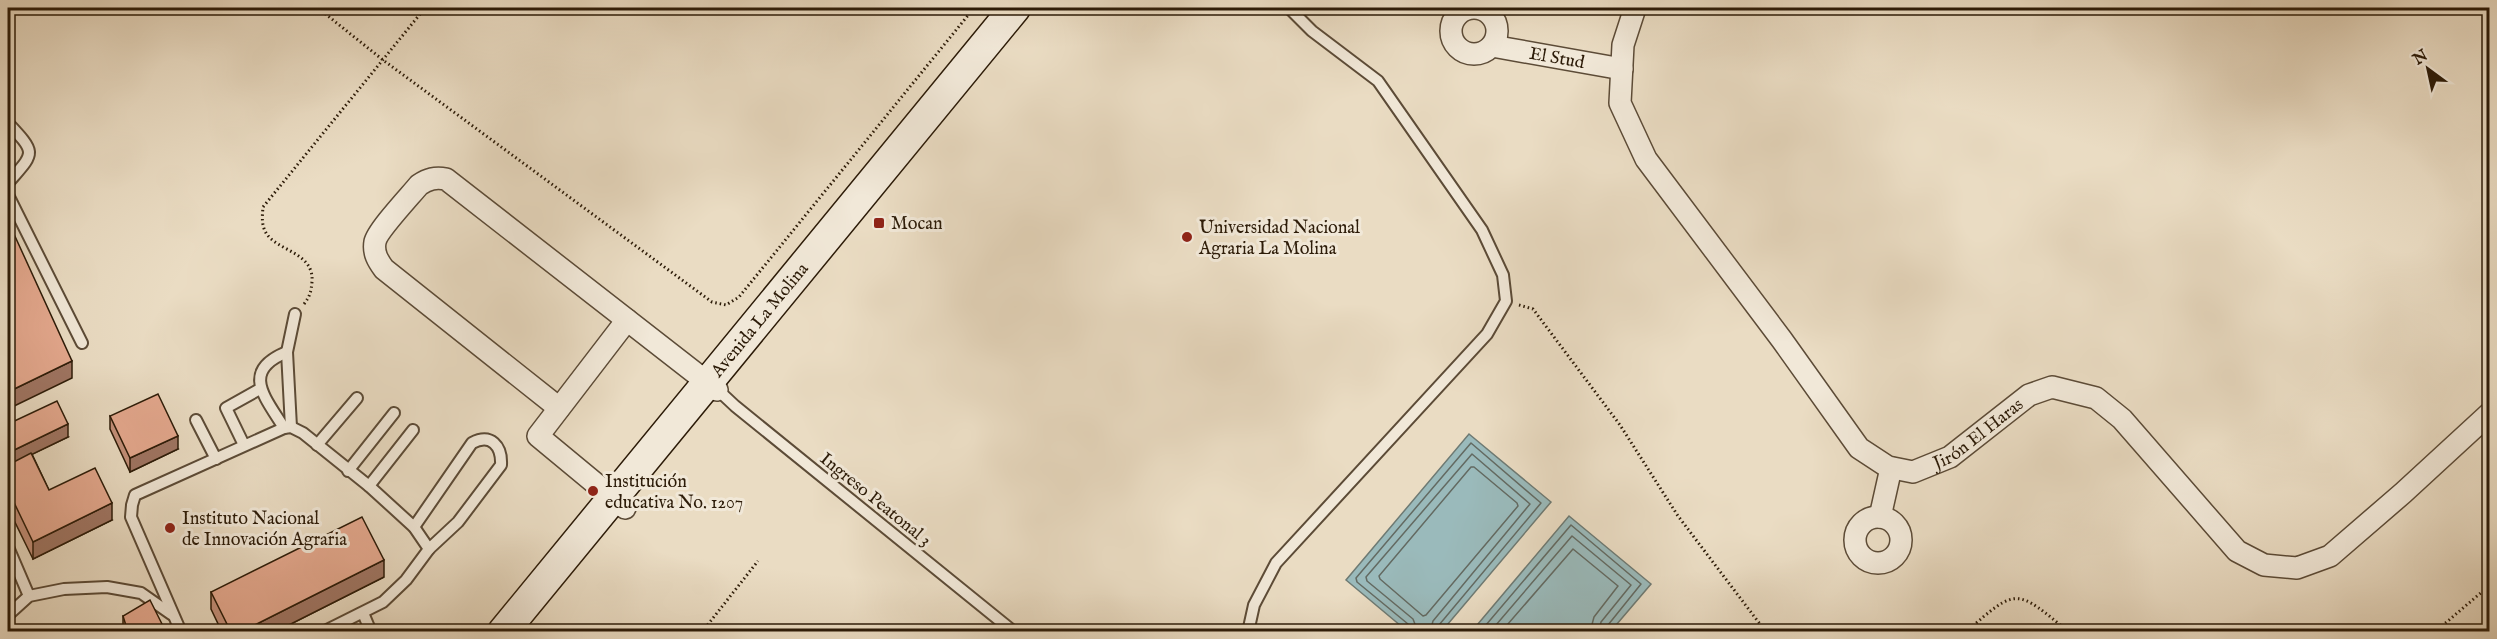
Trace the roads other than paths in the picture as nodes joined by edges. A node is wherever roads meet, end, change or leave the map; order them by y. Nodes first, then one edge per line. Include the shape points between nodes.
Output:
1 (1015, 8) edge
2 (1036, 8) edge
3 (1289, 8) edge
4 (1635, 8) edge
5 (1492, 46) dead end
6 (1622, 69) junction
7 (8, 123) edge
8 (8, 183) edge
9 (8, 195) edge
10 (295, 314) road end
11 (627, 320) junction
12 (82, 343) dead end
13 (287, 352) junction
14 (713, 387) junction
15 (260, 389) junction
16 (357, 398) dead end
17 (559, 408) junction
18 (394, 413) dead end
19 (2490, 413) edge
20 (196, 420) dead end
21 (288, 427) junction
22 (413, 430) dead end
23 (244, 445) junction
24 (317, 445) junction
25 (216, 459) junction
26 (1891, 468) junction
27 (348, 471) junction
28 (369, 486) junction
29 (619, 502) junction
30 (1880, 517) dead end
31 (414, 527) junction
32 (8, 547) edge
33 (429, 549) junction
34 (29, 596) junction
35 (363, 612) junction
36 (172, 614) junction
37 (8, 615) edge
38 (181, 632) edge
39 (323, 632) edge
40 (371, 632) edge
41 (503, 632) edge
42 (526, 632) edge
43 (1014, 632) edge
44 (1248, 632) edge

1 - 14 main road, Avenida La Molina
2 - 14 main road, Avenida La Molina
3 - 44 lane via 1312,31 1378,81 1482,230 1503,275 1506,301 1487,334 1276,563 1254,605
4 - 6 street, Jirón El Haras via 1623,45
5 - 6 street, El Stud
6 - 26 street, Jirón El Haras via 1620,103 1646,159 1859,448
7 - 8 lane via 27,144 30,154
9 - 12 lane
10 - 13 lane
11 - 14 street
11 - 17 street
11 - 17 street via 446,179 431,178 419,185 376,237 375,252 384,269
13 - 15 lane via 264,366
13 - 21 lane
14 - 29 main road, Avenida La Molina
14 - 43 lane, Ingreso Peatonal 3
15 - 21 lane
15 - 23 lane via 226,408
16 - 24 lane
17 - 29 street via 538,436
18 - 27 lane
19 - 26 street, Jirón El Haras via 2330,556 2297,568 2264,565 2237,551 2122,419 2096,398 2063,389 2052,387 2029,395 1950,458 1913,472
20 - 25 lane
21 - 23 lane
21 - 24 lane
22 - 28 lane
23 - 25 lane
24 - 27 lane
25 - 36 lane via 135,495 132,505 131,517
26 - 30 street
27 - 28 lane
28 - 31 lane
29 - 41 main road, Avenida La Molina
29 - 42 main road, Avenida La Molina
31 - 33 lane
31 - 33 lane via 472,443 486,440 498,448 501,465 458,522
32 - 34 lane
33 - 35 lane via 393,594
34 - 36 lane via 107,587 141,593
34 - 37 lane
35 - 39 lane
35 - 40 lane
36 - 38 lane

